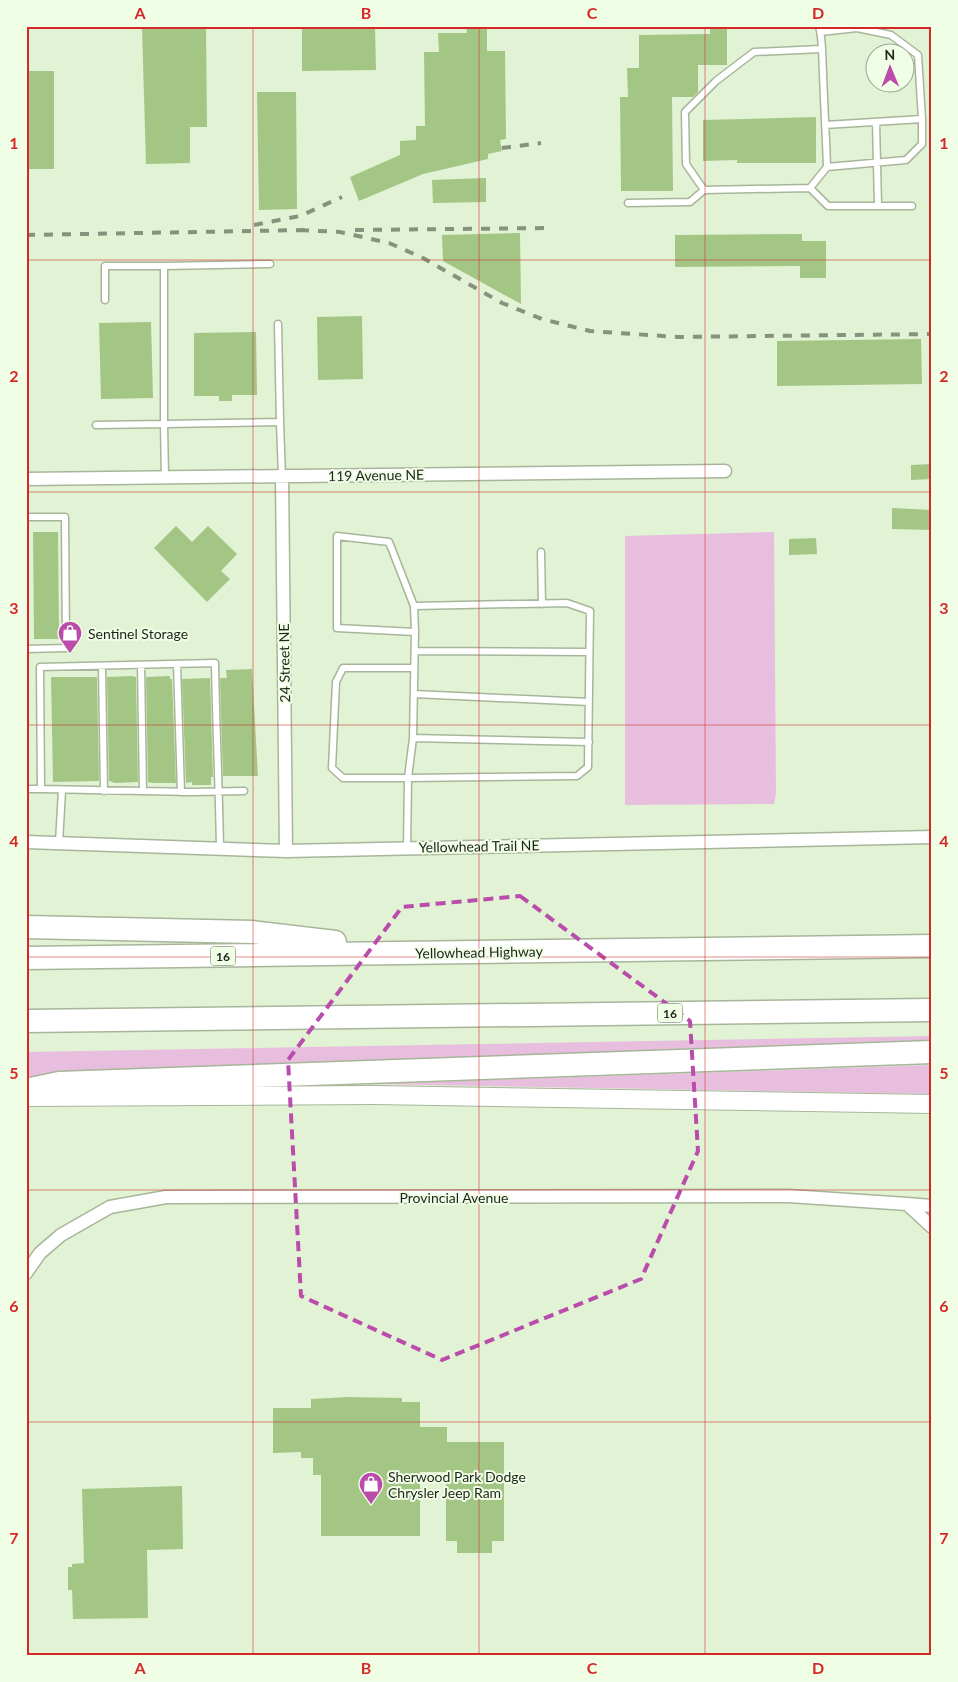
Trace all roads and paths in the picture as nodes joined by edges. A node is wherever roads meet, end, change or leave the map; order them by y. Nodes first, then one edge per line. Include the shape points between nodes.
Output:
1 (820, 29) edge
2 (821, 49) junction
3 (922, 119) junction
4 (876, 122) junction
5 (825, 125) junction
6 (878, 162) junction
7 (827, 167) junction
8 (810, 188) junction
9 (704, 190) junction
10 (628, 203) dead end
11 (878, 206) junction
12 (912, 206) dead end
13 (270, 264) dead end
14 (164, 266) junction
15 (105, 300) dead end
16 (278, 324) dead end
17 (280, 422) junction
18 (164, 424) junction
19 (96, 425) dead end
20 (725, 471) dead end
21 (282, 476) junction
22 (164, 478) junction
23 (26, 480) edge
24 (26, 517) edge
25 (541, 552) dead end
26 (542, 604) junction
27 (414, 606) junction
28 (415, 632) junction
29 (26, 649) edge
30 (415, 651) junction
31 (589, 652) junction
32 (177, 664) junction
33 (141, 665) junction
34 (102, 666) junction
35 (414, 668) junction
36 (414, 694) junction
37 (589, 702) junction
38 (413, 738) junction
39 (589, 742) junction
40 (408, 778) junction
41 (26, 789) edge
42 (41, 789) junction
43 (62, 790) junction
44 (104, 790) junction
45 (244, 791) dead end
46 (143, 792) junction
47 (181, 792) junction
48 (218, 792) junction
49 (932, 837) edge
50 (26, 842) edge
51 (59, 843) junction
52 (407, 848) junction
53 (220, 849) junction
54 (286, 851) junction
55 (26, 927) edge
56 (932, 946) edge
57 (421, 953) junction
58 (26, 958) edge
59 (932, 1010) edge
60 (26, 1022) edge
61 (932, 1052) edge
62 (26, 1090) edge
63 (26, 1097) edge
64 (932, 1104) edge
65 (907, 1204) junction
66 (932, 1206) edge
67 (932, 1227) edge
68 (26, 1273) edge

1 - 2 lane
1 - 3 lane via 857,28 891,35 918,55
2 - 5 lane
2 - 9 lane via 754,52 716,81 685,112 686,164
3 - 4 lane
3 - 6 lane via 922,144 906,160
4 - 5 lane
4 - 6 lane
5 - 7 lane
6 - 7 lane
6 - 11 lane
7 - 8 lane
8 - 9 lane
8 - 11 lane via 828,206
9 - 10 lane via 690,202
11 - 12 lane
13 - 14 lane
14 - 15 lane via 105,266
14 - 18 lane
16 - 17 lane
17 - 18 lane
17 - 21 lane
18 - 19 lane
18 - 22 lane
20 - 21 street, 119 Avenue NE
21 - 22 street, 119 Avenue NE
21 - 54 street, 24 Street NE
22 - 23 street, 119 Avenue NE
24 - 29 lane via 65,517 66,648
25 - 26 lane
26 - 27 lane
26 - 31 lane via 567,603 590,611
27 - 28 lane
27 - 28 lane via 389,542 337,536 337,628
28 - 30 lane
30 - 31 lane
30 - 35 lane
31 - 37 lane
32 - 33 lane
32 - 47 lane
32 - 48 lane via 215,663
33 - 34 lane
33 - 46 lane
34 - 42 lane via 40,667
34 - 44 lane
35 - 36 lane
35 - 40 lane via 343,668 336,682 332,768 343,778
36 - 37 lane
36 - 38 lane
37 - 39 lane
38 - 39 lane
38 - 40 lane
39 - 40 lane via 588,767 577,776
40 - 52 lane
41 - 42 lane
42 - 43 lane
43 - 44 lane
43 - 51 lane
44 - 46 lane
45 - 48 lane
46 - 47 lane
47 - 48 lane
48 - 53 lane
49 - 52 street, Yellowhead Trail NE
50 - 51 street, Yellowhead Trail NE
51 - 53 street, Yellowhead Trail NE
52 - 54 street, Yellowhead Trail NE
53 - 54 street, Yellowhead Trail NE
55 - 57 highway via 252,932
56 - 57 highway, Yellowhead Highway / 16
57 - 58 highway, Yellowhead Highway / 16
59 - 60 highway, 16
61 - 62 highway via 59,1084
63 - 64 main road via 373,1095
65 - 66 street, Provincial Avenue
65 - 67 street
65 - 68 street, Provincial Avenue via 789,1196 166,1197 110,1207 60,1235 40,1253

